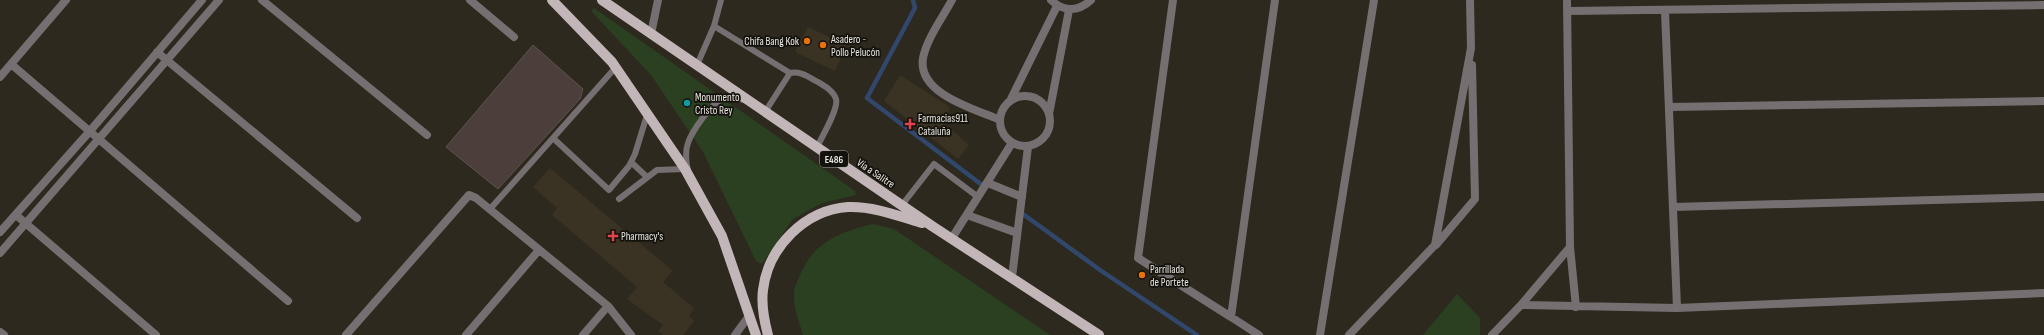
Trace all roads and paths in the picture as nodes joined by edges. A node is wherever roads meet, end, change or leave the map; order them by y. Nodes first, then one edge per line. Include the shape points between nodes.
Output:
1 (66, 0) edge
2 (202, 0) edge
3 (219, 0) edge
4 (262, 0) edge
5 (470, 0) edge
6 (552, 0) edge
7 (602, 0) edge
8 (658, 0) edge
9 (721, 0) edge
10 (952, 0) edge
11 (1091, 0) edge
12 (1173, 0) edge
13 (1275, 0) edge
14 (1374, 0) edge
15 (1470, 0) edge
16 (1567, 0) edge
17 (1054, 3) edge
18 (2044, 5) edge
19 (1070, 10) junction
20 (1568, 11) junction
21 (1665, 11) junction
22 (714, 26) junction
23 (651, 34) junction
24 (514, 36) dead end
25 (1471, 48) junction
26 (158, 52) junction
27 (167, 61) junction
28 (11, 64) junction
29 (697, 65) junction
30 (616, 67) junction
31 (790, 74) junction
32 (0, 77) edge
33 (1010, 101) junction
34 (2044, 101) edge
35 (751, 102) junction
36 (1669, 108) junction
37 (765, 112) junction
38 (1049, 114) junction
39 (647, 115) junction
40 (1000, 120) junction
41 (90, 131) junction
42 (427, 135) dead end
43 (99, 138) junction
44 (553, 138) junction
45 (1012, 143) junction
46 (818, 147) junction
47 (1028, 147) junction
48 (631, 162) junction
49 (685, 170) junction
50 (647, 177) junction
51 (690, 180) junction
52 (988, 183) junction
53 (978, 197) junction
54 (1022, 197) junction
55 (2044, 197) edge
56 (619, 199) dead end
57 (902, 205) junction
58 (1673, 207) junction
59 (490, 209) junction
60 (16, 215) junction
61 (967, 215) junction
62 (357, 218) dead end
63 (26, 223) junction
64 (932, 226) junction
65 (0, 232) edge
66 (1017, 233) junction
67 (952, 238) junction
68 (1435, 245) junction
69 (1570, 247) junction
70 (539, 250) junction
71 (0, 253) edge
72 (1012, 277) junction
73 (2044, 293) edge
74 (288, 301) dead end
75 (1521, 305) junction
76 (608, 306) junction
77 (1576, 307) junction
78 (1677, 308) junction
79 (1068, 315) junction
80 (749, 316) junction
81 (1231, 317) junction
82 (0, 332) edge
83 (4, 335) edge
84 (156, 335) edge
85 (346, 335) edge
86 (466, 335) edge
87 (583, 335) edge
88 (631, 335) edge
89 (735, 335) edge
90 (756, 335) edge
91 (768, 335) edge
92 (1089, 335) edge
93 (1099, 335) edge
94 (1258, 335) edge
95 (1320, 335) edge
96 (1349, 335) edge
97 (1492, 335) edge

1 - 28 street
2 - 26 street
3 - 27 street
4 - 42 street
5 - 24 street
6 - 30 main road
7 - 23 main road, Vía a Salitre / E486
8 - 23 street
9 - 22 lane
10 - 40 street via 923,57 923,72 941,94
11 - 19 street via 1082,7
12 - 81 street via 1138,258
13 - 81 street
14 - 95 street
15 - 25 street
16 - 20 street
17 - 19 street
17 - 33 street
18 - 21 street
19 - 38 street
20 - 21 street
20 - 69 street
21 - 36 street
22 - 29 lane
22 - 31 lane
23 - 29 main road, Vía a Salitre / E486
25 - 68 street
25 - 68 street via 1475,199
26 - 27 street
26 - 41 street
27 - 43 street
27 - 62 street
28 - 32 street
28 - 41 street
29 - 35 main road, Vía a Salitre / E486
30 - 39 main road
30 - 44 lane
31 - 37 lane
31 - 46 lane via 804,74 828,88 836,99 836,107
33 - 38 street via 1021,96 1033,97 1043,103
33 - 40 street via 1003,110
34 - 36 street
35 - 37 main road, Vía a Salitre / E486
35 - 51 lane via 730,97 721,99 704,116 688,142 687,166
36 - 58 street
37 - 46 main road, Vía a Salitre / E486
38 - 47 street via 1050,125 1046,135 1038,143
39 - 48 lane via 639,146
39 - 49 main road
40 - 45 street via 1003,133
41 - 43 street
41 - 60 street
43 - 63 street
43 - 74 street
44 - 48 lane via 609,190
44 - 59 lane
45 - 47 street
45 - 52 street
46 - 57 main road, Vía a Salitre / E486
47 - 54 street
48 - 50 lane
49 - 50 lane via 657,170
49 - 51 main road
50 - 56 lane
51 - 80 main road via 722,236
52 - 53 street
52 - 54 street
53 - 57 lane via 934,164
53 - 61 street
54 - 66 street
55 - 58 street
57 - 64 main road, Vía a Salitre / E486
58 - 78 street
59 - 70 street
59 - 85 street via 476,198 469,195 465,198
60 - 63 street
60 - 65 street
61 - 66 street
61 - 67 street
63 - 71 street
63 - 84 street
64 - 67 main road, Vía a Salitre / E486
64 - 91 main road via 890,214 849,207 822,212 802,223 784,242 766,272 762,301
66 - 72 street
67 - 72 main road, Vía a Salitre / E486
68 - 96 street
69 - 75 street
69 - 77 street
70 - 76 street
70 - 86 street
72 - 79 main road, Vía a Salitre / E486
73 - 78 street
75 - 77 street
75 - 97 street
76 - 87 street
76 - 88 street
77 - 78 street
79 - 92 main road
79 - 93 main road, Vía a Salitre / E486
80 - 89 street
80 - 90 main road
81 - 94 street
82 - 83 street

